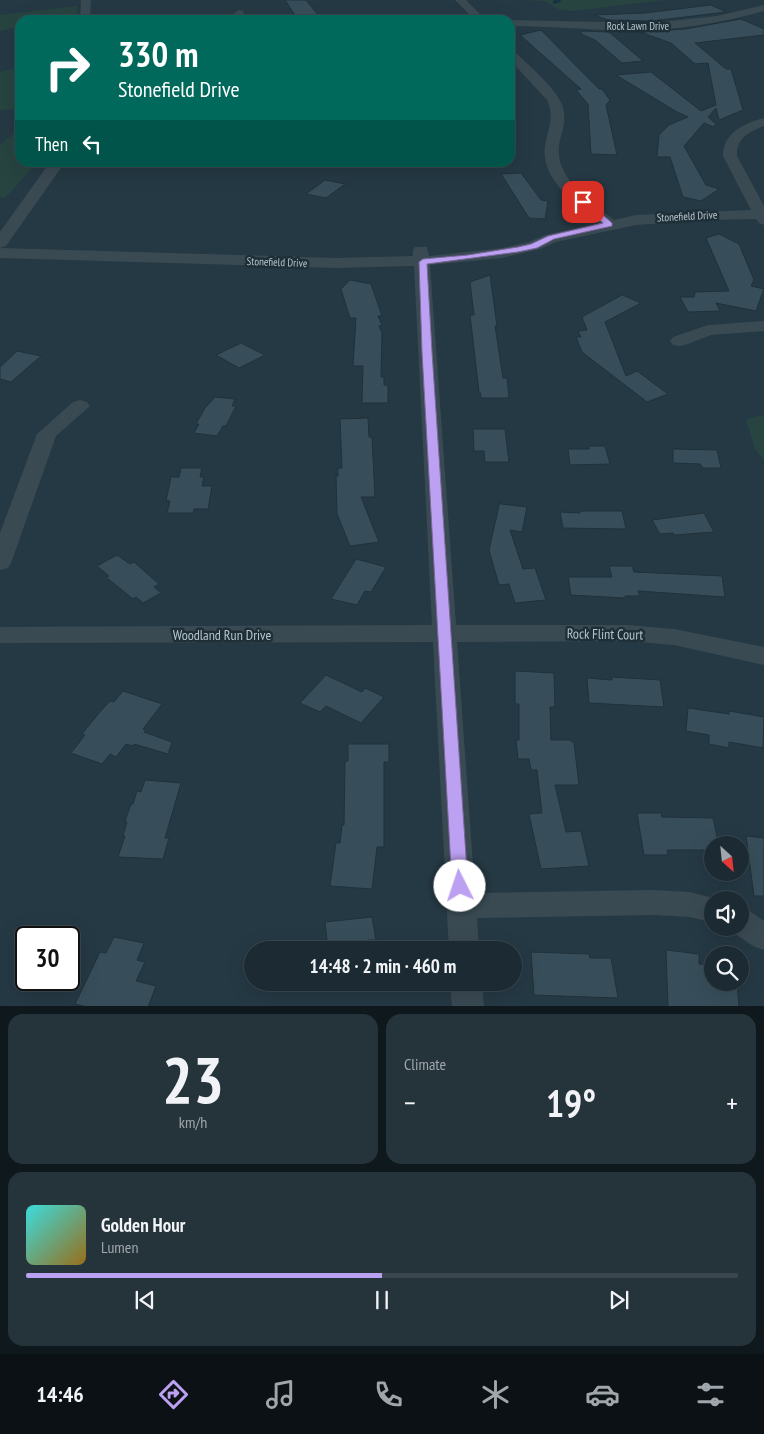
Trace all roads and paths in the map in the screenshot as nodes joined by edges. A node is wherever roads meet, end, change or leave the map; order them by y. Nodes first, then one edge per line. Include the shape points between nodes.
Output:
1 (86, 0) edge
2 (460, 0) edge
3 (764, 8) edge
4 (85, 15) edge
5 (476, 15) edge
6 (515, 23) edge
7 (515, 58) edge
8 (764, 122) edge
9 (54, 167) edge
10 (763, 216) edge
11 (609, 224) junction
12 (0, 246) edge
13 (422, 256) junction
14 (764, 326) edge
15 (679, 341) dead end
16 (80, 406) dead end
17 (0, 563) edge
18 (0, 634) edge
19 (444, 634) junction
20 (764, 656) edge
21 (462, 906) junction
22 (704, 907) edge
23 (749, 927) edge
24 (764, 937) edge
25 (464, 941) edge
26 (467, 991) edge
27 (468, 1006) edge

1 - 4 street
2 - 5 street
3 - 6 street, Rock Lawn Drive via 719,20 664,26
7 - 11 street via 557,106 560,123 552,159 562,181
8 - 10 street via 740,132 728,148
9 - 12 street
10 - 11 street, Stonefield Drive via 674,216
11 - 13 street, Stonefield Drive via 502,253
12 - 13 street, Stonefield Drive via 336,264
13 - 19 street
14 - 15 street via 708,330
16 - 17 street via 47,434
18 - 19 street, Woodland Run Drive
19 - 20 street, Rock Flint Court via 646,634
19 - 21 street
21 - 22 street via 663,902
21 - 25 street
23 - 24 street
26 - 27 street

